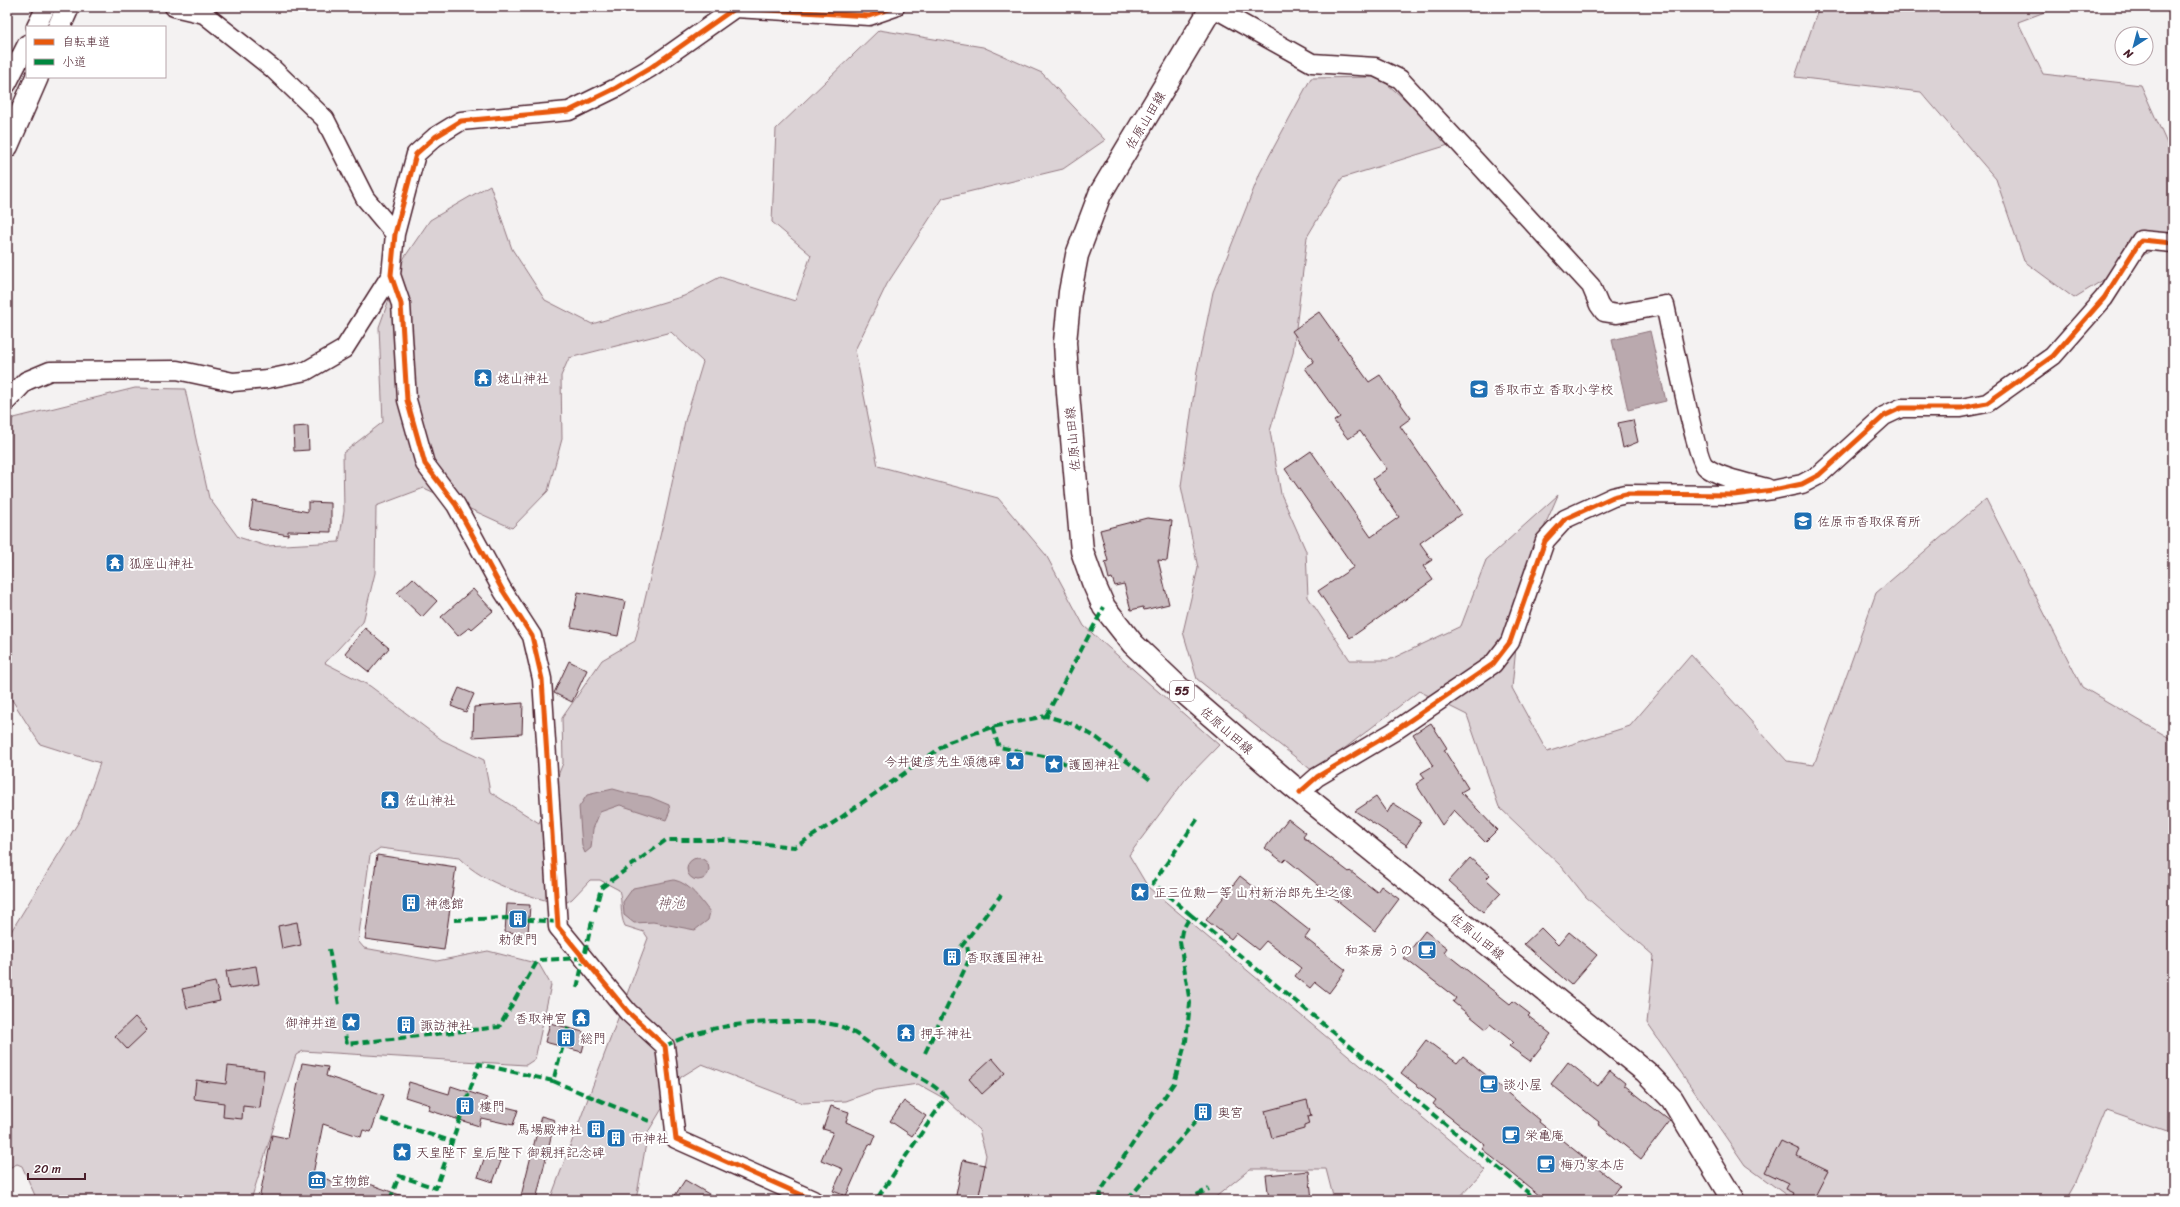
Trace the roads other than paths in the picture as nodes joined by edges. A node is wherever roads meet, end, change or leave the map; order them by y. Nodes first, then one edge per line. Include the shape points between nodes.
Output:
1 (46, 7) edge
2 (68, 7) edge
3 (174, 7) edge
4 (896, 7) edge
5 (1212, 7) edge
6 (36, 26) edge
7 (59, 26) edge
8 (26, 46) edge
9 (37, 78) edge
10 (7, 84) edge
11 (7, 146) edge
12 (395, 234) junction
13 (2173, 243) edge
14 (391, 276) junction
15 (7, 401) edge
16 (1773, 490) junction
17 (1300, 792) junction
18 (813, 1200) edge
19 (1733, 1200) edge

1 - 6 street
2 - 7 main road
3 - 12 street via 204,14 272,68 326,119 365,198
4 - 12 street via 868,16 735,8 650,68 569,111 460,121 416,154
5 - 16 street via 1312,63 1375,67 1400,79 1591,286 1604,312 1618,314 1664,304 1695,444 1704,466 1716,473
5 - 17 main road, 佐原山田線 / 55 via 1100,194 1077,255 1065,342 1082,551 1104,607 1133,644 1179,688
8 - 10 street
9 - 11 main road
12 - 14 street
13 - 16 street via 2141,240 2104,298 2053,356 1987,403 1962,408 1901,408 1884,416 1819,475 1802,484
14 - 15 street via 344,348 306,371 268,380 233,382 177,370 50,371 26,381
14 - 18 street via 401,304 407,400 426,464 456,505 503,591 532,636 542,679 558,928 628,1012 665,1046 676,1139
16 - 17 street via 1734,495 1626,494 1613,497 1565,519 1544,541 1510,642 1493,664 1393,732 1317,777
17 - 19 main road, 佐原山田線 / 55 via 1646,1072 1672,1099

